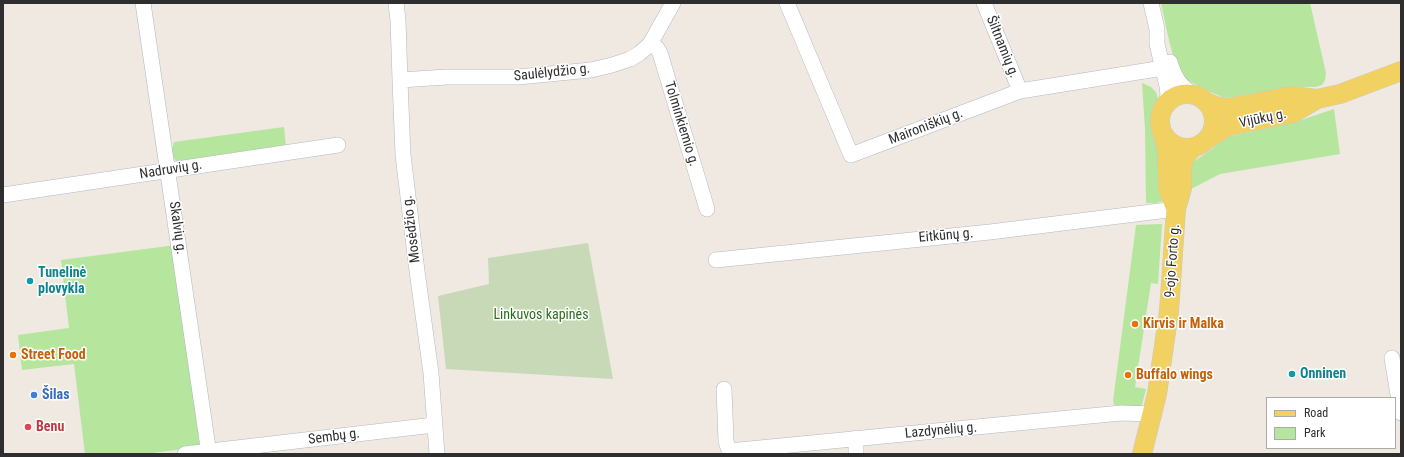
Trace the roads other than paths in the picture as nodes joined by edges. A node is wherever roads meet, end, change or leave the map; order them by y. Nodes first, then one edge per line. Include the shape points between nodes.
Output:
1 (143, 3) edge
2 (396, 3) edge
3 (673, 3) edge
4 (788, 3) edge
5 (984, 3) edge
6 (1151, 3) edge
7 (650, 44) junction
8 (1168, 70) junction
9 (1401, 71) edge
10 (400, 80) junction
11 (1020, 91) junction
12 (1200, 98) junction
13 (1317, 99) junction
14 (1166, 103) junction
15 (1163, 135) junction
16 (1208, 138) junction
17 (338, 145) dead end
18 (1193, 148) junction
19 (168, 170) junction
20 (3, 195) edge
21 (706, 209) dead end
22 (1176, 209) junction
23 (716, 260) dead end
24 (1392, 358) dead end
25 (724, 389) dead end
26 (1401, 412) edge
27 (1152, 414) junction
28 (434, 425) junction
29 (856, 438) junction
30 (209, 452) edge
31 (729, 452) edge
32 (185, 454) edge
33 (437, 454) edge
34 (856, 454) edge
35 (1142, 454) edge

1 - 19 street, Skalvių g.
2 - 10 street, Mosėdžio g.
3 - 7 street, Saulėlydžio g.
4 - 11 street, Maironiškių g. via 851,155
5 - 11 street, Šiltnamių g.
6 - 8 street via 1157,29 1157,44
7 - 10 street, Saulėlydžio g. via 630,59 591,70 518,77
7 - 21 street, Tolminkiemio g. via 660,53
8 - 11 street, Maironiškių g.
8 - 12 street via 1185,89
8 - 14 street
9 - 13 main road, Vijūkų g. via 1354,89
10 - 28 street, Mosėdžio g. via 403,155 431,373
12 - 13 main road, Vijūkų g. via 1216,106 1228,108 1291,96
12 - 14 main road via 1179,95
12 - 16 main road via 1211,108 1214,115 1212,131
13 - 16 main road, Vijūkų g. via 1293,113 1228,126
14 - 15 main road via 1159,119
15 - 18 main road via 1176,146 1184,149
15 - 22 main road, 9-ojo Forto g. via 1167,150 1168,188
16 - 18 main road
17 - 19 street, Nadruvių g.
18 - 22 main road, 9-ojo Forto g. via 1186,155 1182,165 1182,188
19 - 20 street, Nadruvių g.
19 - 30 street, Skalvių g.
22 - 23 street, Eitkūnų g. via 990,232
22 - 27 main road, 9-ojo Forto g. via 1169,311
24 - 26 street
25 - 31 street via 726,441
27 - 29 street, Lazdynėlių g. via 1121,414
27 - 35 main road, 9-ojo Forto g.
28 - 30 street, Sembų g.
28 - 33 street, Mosėdžio g.
29 - 31 street, Lazdynėlių g.
29 - 34 street
30 - 32 street, Sembų g.

